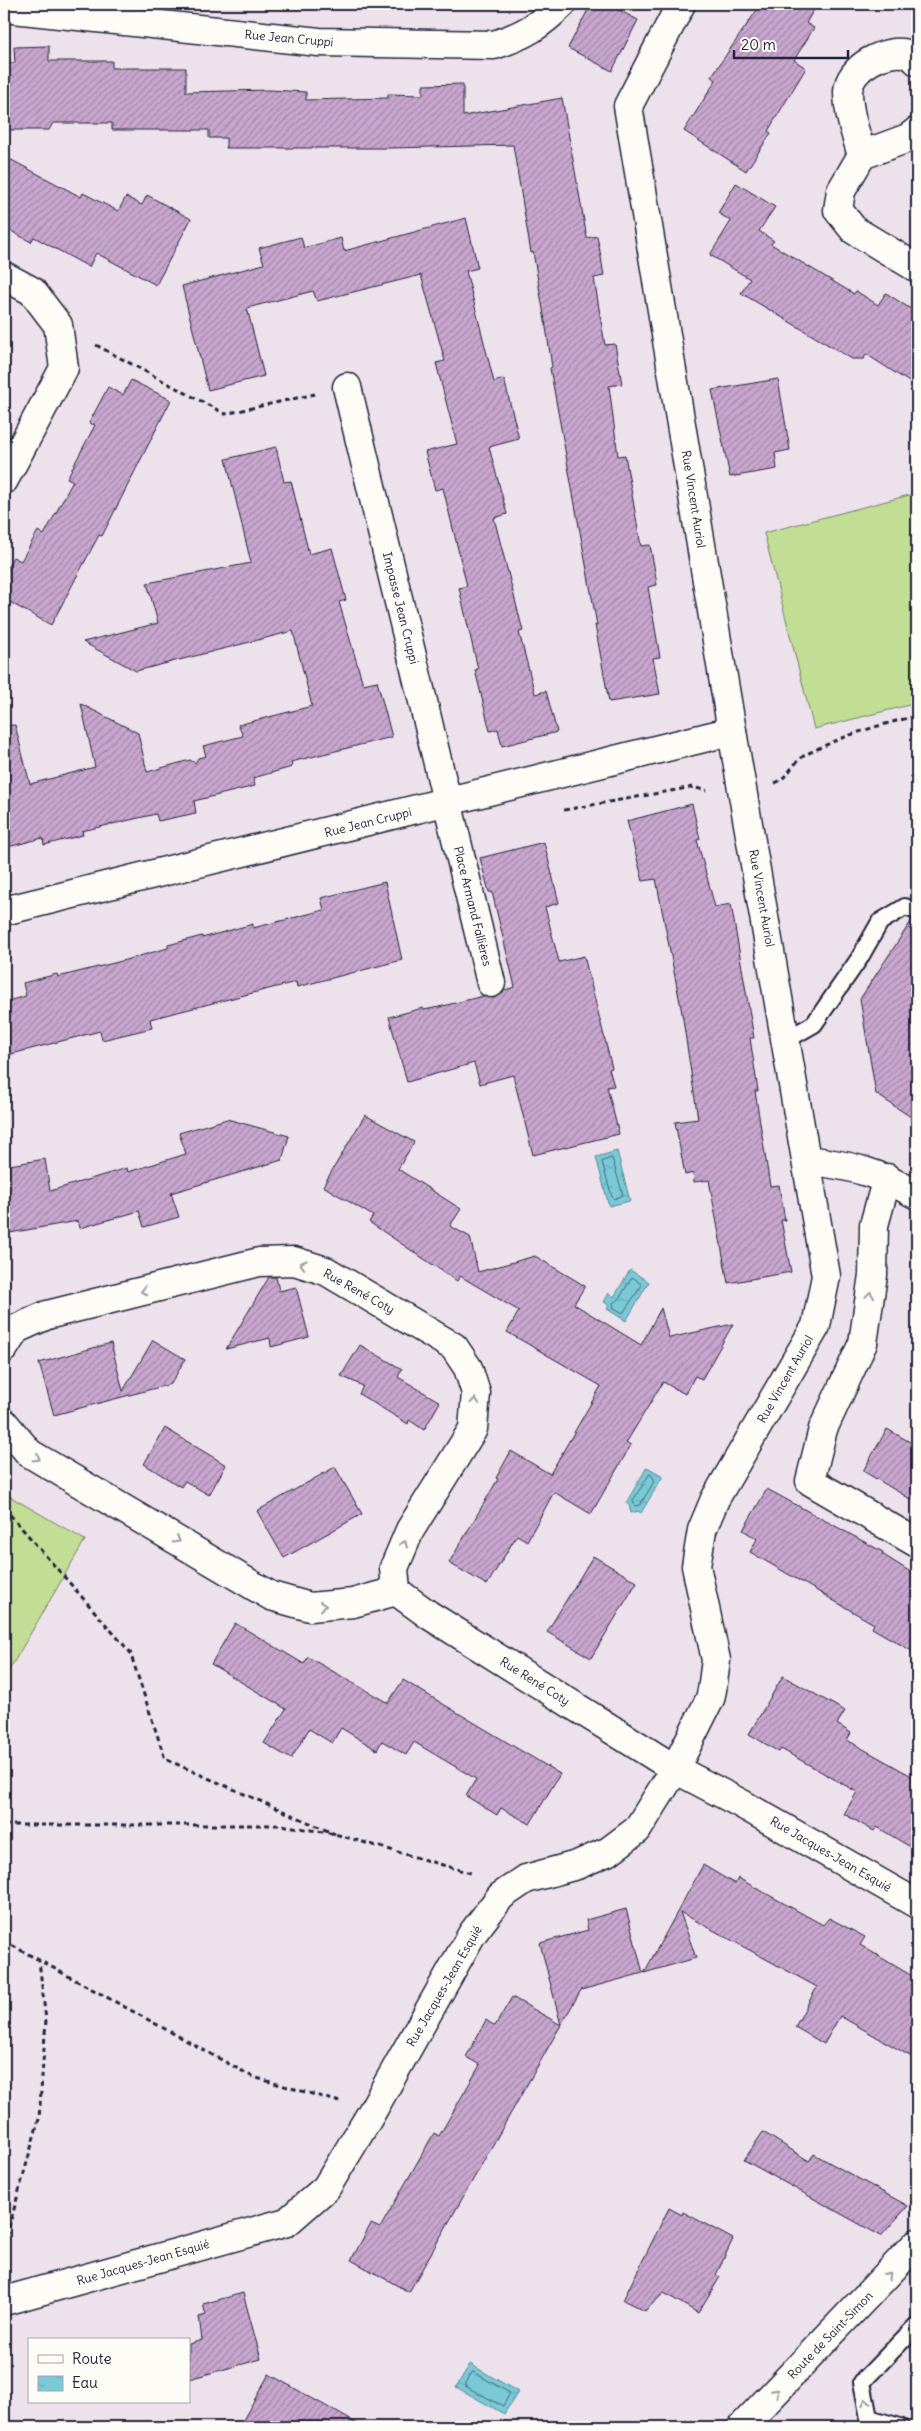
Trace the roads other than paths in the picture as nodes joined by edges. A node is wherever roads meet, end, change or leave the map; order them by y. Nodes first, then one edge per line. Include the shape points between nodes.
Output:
1 (562, 4) edge
2 (681, 4) edge
3 (4, 8) edge
4 (917, 61) edge
5 (917, 130) edge
6 (862, 155) junction
7 (917, 268) edge
8 (4, 276) edge
9 (347, 387) road end
10 (4, 480) edge
11 (732, 731) junction
12 (449, 802) junction
13 (454, 829) joint
14 (4, 911) edge
15 (917, 911) edge
16 (491, 983) dead end
17 (786, 1040) junction
18 (807, 1160) junction
19 (887, 1178) junction
20 (917, 1195) edge
21 (4, 1348) edge
22 (4, 1423) edge
23 (917, 1543) edge
24 (396, 1591) junction
25 (675, 1769) junction
26 (917, 1904) edge
27 (917, 2242) edge
28 (4, 2301) edge
29 (917, 2325) edge
30 (742, 2427) edge
31 (900, 2427) edge

1 - 3 street, Rue Jean Cruppi via 539,25 494,45 319,42
2 - 11 street, Rue Vincent Auriol via 628,106
4 - 6 street via 908,54 880,55 858,70 848,89 851,118
5 - 6 street via 908,138
6 - 7 street via 841,191 838,210 854,230
8 - 10 street via 32,291 58,325 64,368
9 - 12 street, Impasse Jean Cruppi
11 - 12 street, Rue Jean Cruppi
11 - 17 street, Rue Vincent Auriol
12 - 13 street, Impasse Jean Cruppi
12 - 14 street, Rue Jean Cruppi
13 - 16 street, Place Armand Fallières
15 - 17 lane via 905,907 880,922 814,1024
17 - 18 street, Rue Vincent Auriol
18 - 19 street via 848,1165
18 - 25 street, Rue Vincent Auriol via 826,1276 816,1326 715,1500 702,1530 696,1566 716,1660 710,1698
19 - 20 street
23 -> 19 street via 810,1480 823,1429 863,1343 873,1274 874,1225
24 -> 21 street, Rue René Coty via 394,1568 410,1530 472,1429 476,1393 468,1368 454,1346 326,1271 294,1261 259,1262 47,1315 16,1330
22 -> 24 street via 29,1453 271,1596 310,1607 353,1603
24 - 25 street, Rue René Coty
25 - 26 street, Rue Jacques-Jean Esquié
25 - 28 street, Rue Jacques-Jean Esquié via 638,1830 615,1847 577,1865 526,1879 501,1896 472,1934 326,2188 287,2222
30 -> 27 street, Route de Saint-Simon
31 -> 29 lane via 868,2418 862,2382

